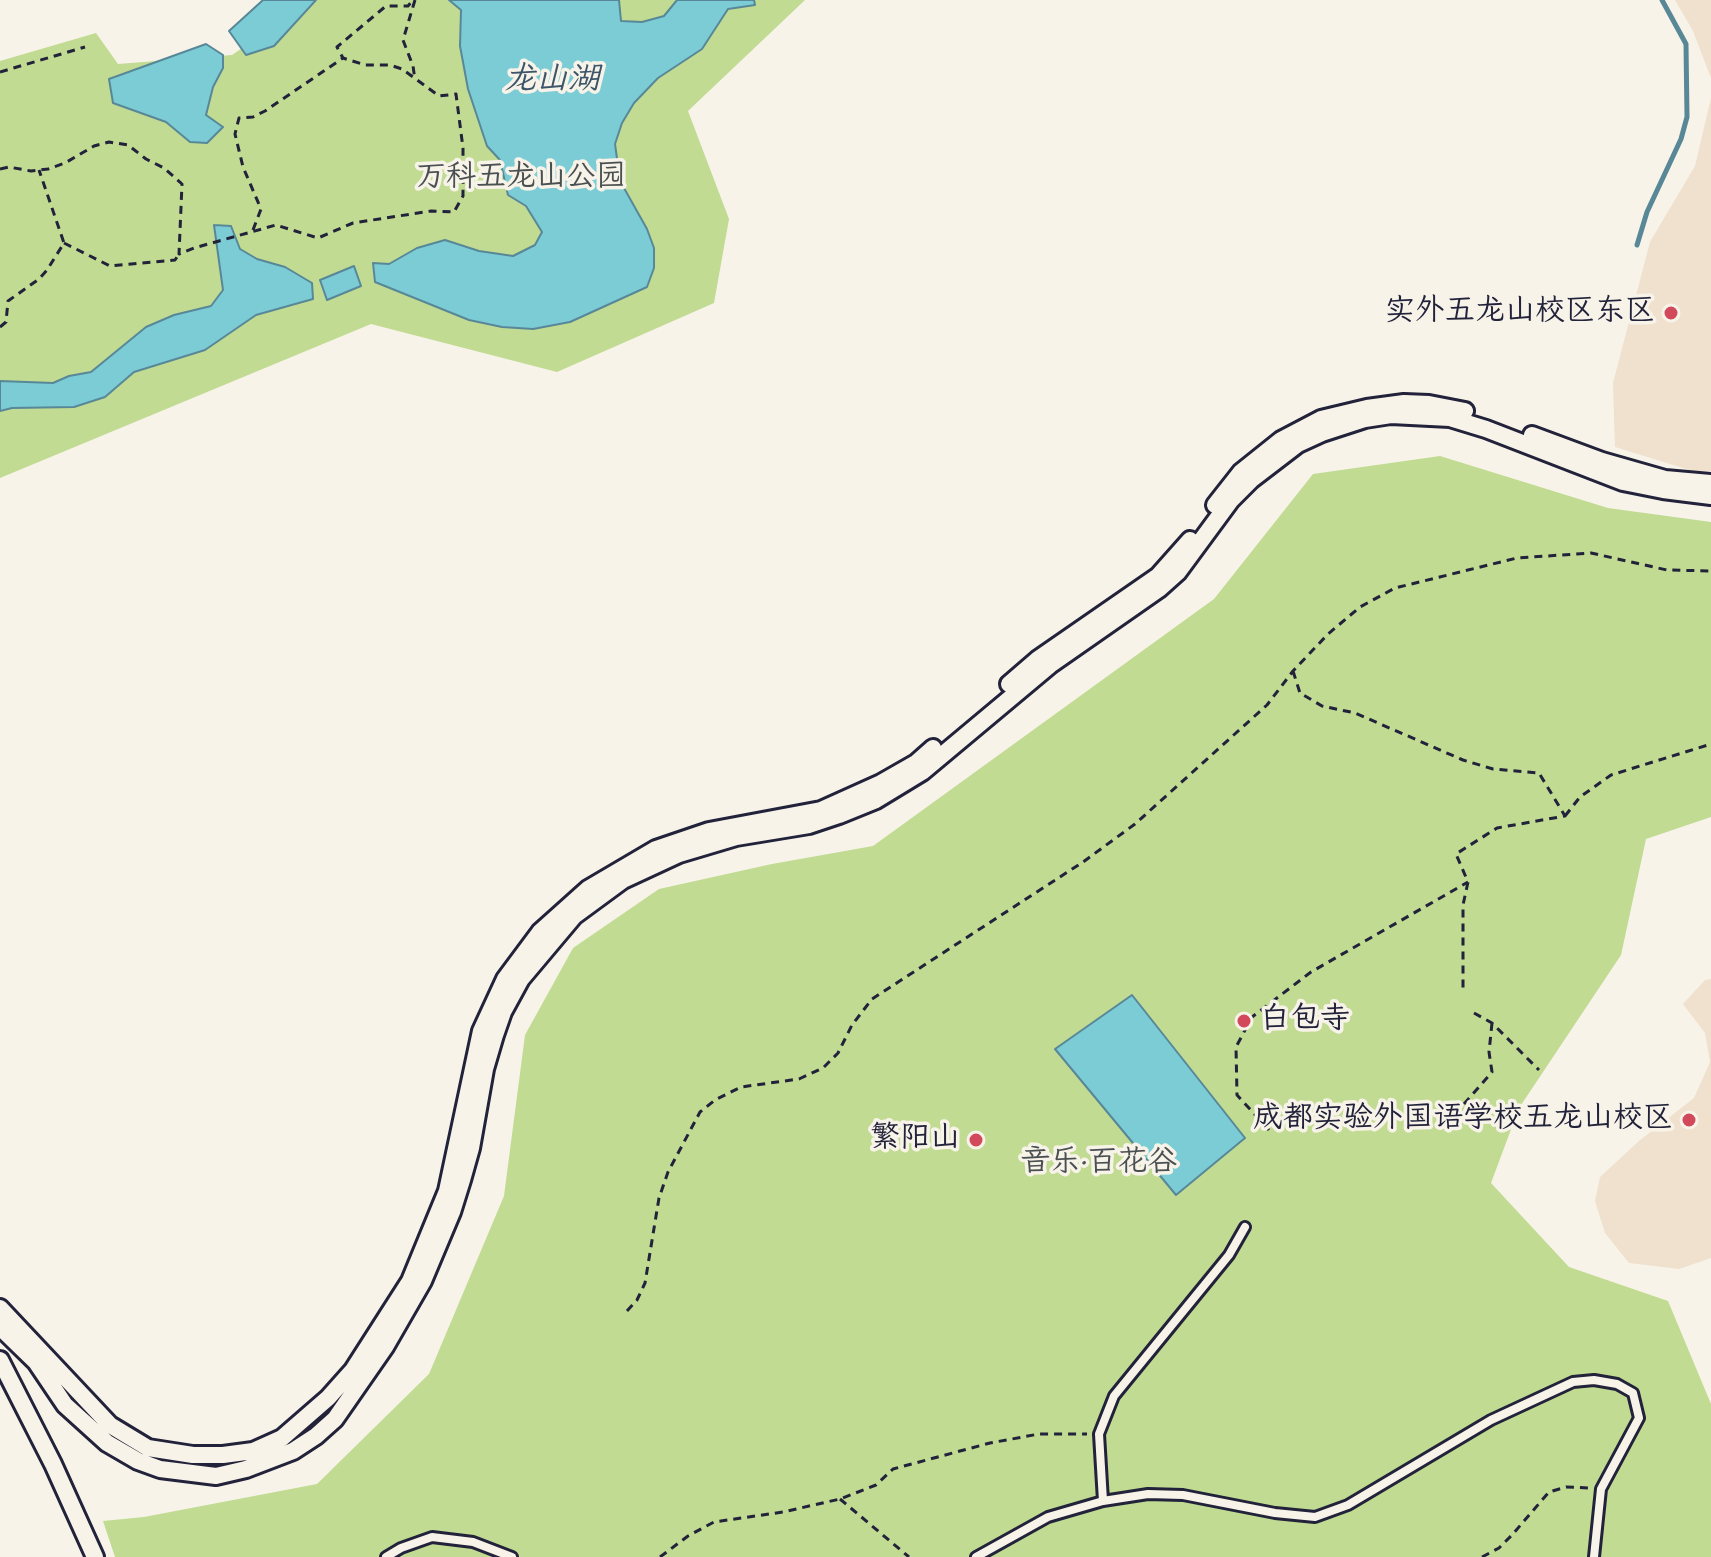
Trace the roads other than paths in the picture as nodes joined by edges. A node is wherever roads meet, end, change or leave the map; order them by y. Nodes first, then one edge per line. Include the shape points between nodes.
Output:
1 (1711, 483) edge
2 (1711, 496) edge
3 (1245, 1227) dead end
4 (0, 1308) edge
5 (0, 1327) edge
6 (0, 1360) edge
7 (1103, 1501) junction
8 (95, 1557) edge
9 (386, 1557) edge
10 (512, 1557) edge
11 (976, 1557) edge
12 (1594, 1557) edge

1 - 4 street via 1635,471 1481,416 1429,404 1367,408 1321,419 1281,440 1241,472 1158,576 1038,659 916,763 821,810 709,831 656,849 588,889 540,932 491,1005 447,1191 410,1281 353,1370 282,1438 253,1451 223,1455 148,1448 110,1425
2 - 5 street via 1623,482 1450,418 1391,415 1322,433 1286,452 1251,480 1159,589 1050,665 922,772 839,815 679,854 623,880 574,916 521,979 495,1035 462,1180 423,1281 335,1419 293,1451 216,1476 138,1461 107,1443 65,1405 36,1362
3 - 7 lane via 1229,1255 1114,1396 1099,1434
6 - 8 street
7 - 11 lane via 1048,1517
7 - 12 lane via 1183,1495 1315,1517 1348,1505 1491,1420 1573,1382 1594,1380 1633,1393 1639,1418 1601,1489
9 - 10 lane via 432,1537 473,1542

